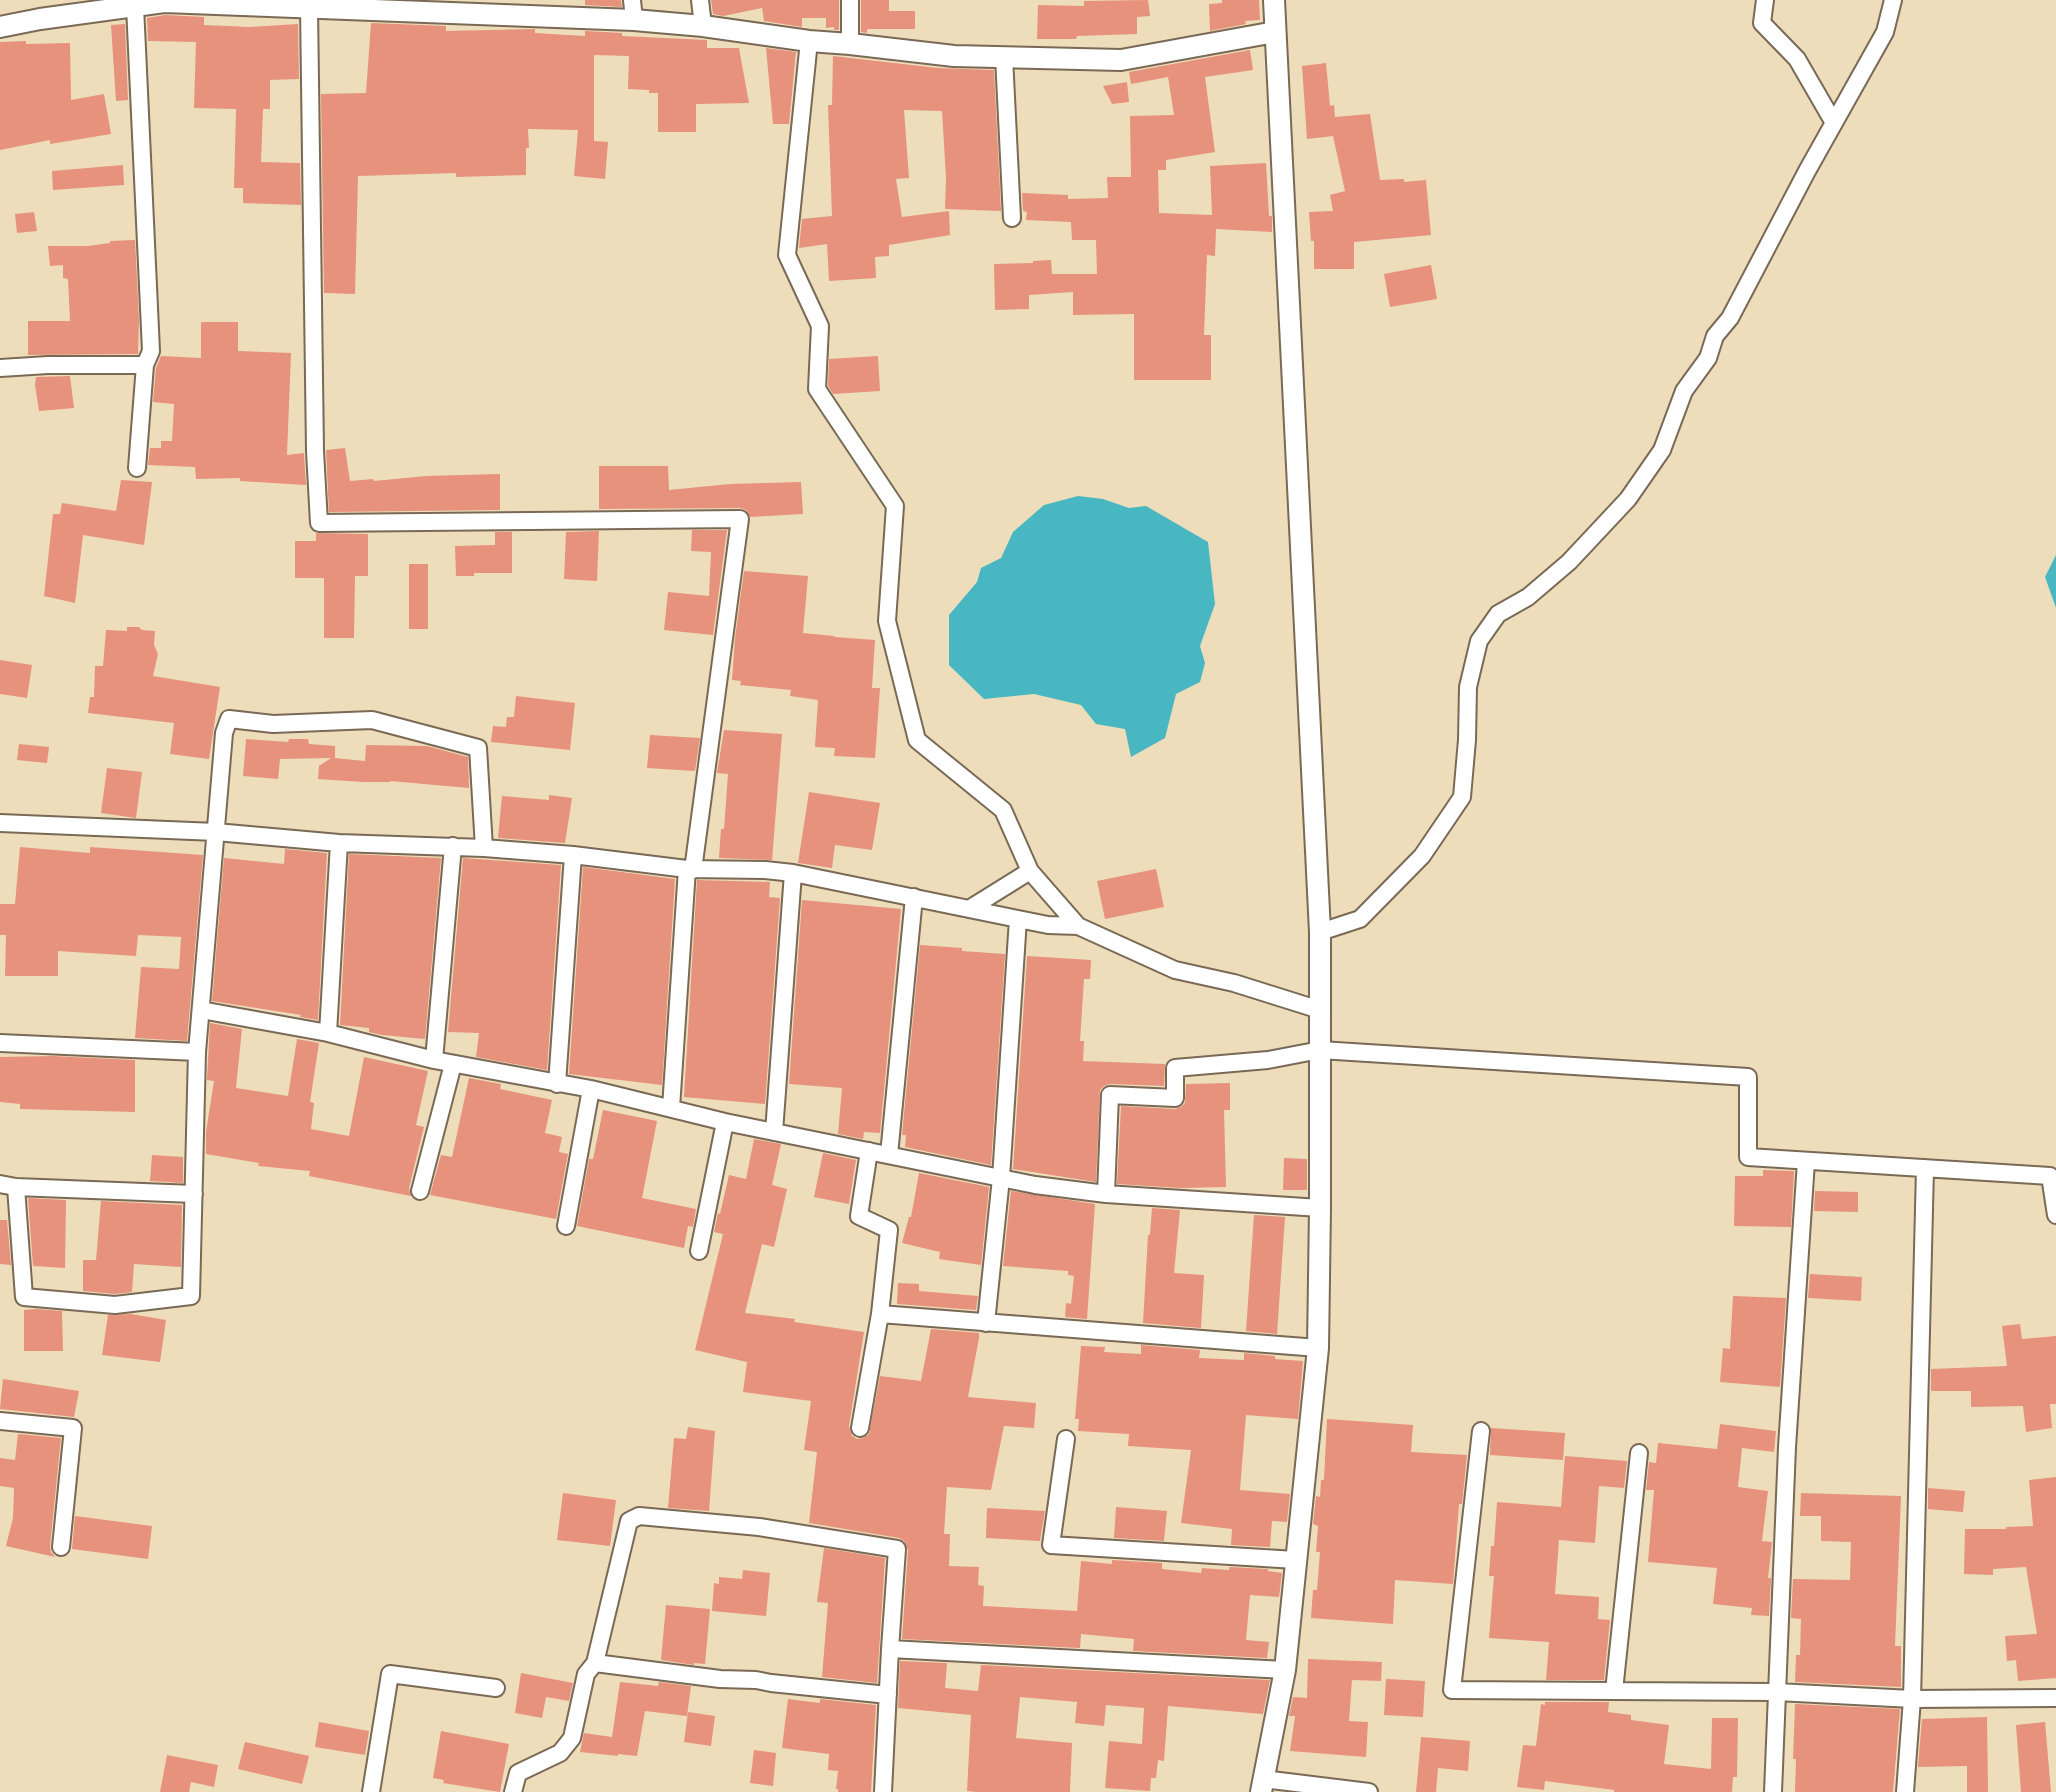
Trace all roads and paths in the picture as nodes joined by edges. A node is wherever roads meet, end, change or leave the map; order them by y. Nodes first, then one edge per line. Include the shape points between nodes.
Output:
1 (700, 0) edge
2 (850, 0) edge
3 (1274, 0) edge
4 (1765, 0) edge
5 (1893, 0) edge
6 (343, 4) edge
7 (135, 6) junction
8 (309, 7) junction
9 (633, 10) edge
10 (703, 26) junction
11 (0, 27) edge
12 (1275, 32) junction
13 (809, 41) junction
14 (850, 44) junction
15 (1004, 57) junction
16 (1834, 123) junction
17 (1012, 218) dead end
18 (145, 365) junction
19 (0, 368) edge
20 (137, 468) dead end
21 (0, 823) edge
22 (216, 832) junction
23 (339, 843) junction
24 (453, 846) junction
25 (484, 848) junction
26 (573, 855) junction
27 (690, 869) junction
28 (1030, 871) junction
29 (793, 873) junction
30 (914, 897) junction
31 (969, 909) junction
32 (1018, 919) junction
33 (1078, 926) junction
34 (1320, 932) junction
35 (201, 1010) junction
36 (1320, 1010) junction
37 (328, 1033) junction
38 (0, 1043) edge
39 (1320, 1050) junction
40 (197, 1052) junction
41 (434, 1060) junction
42 (453, 1064) junction
43 (557, 1084) junction
44 (591, 1089) junction
45 (671, 1108) junction
46 (725, 1122) junction
47 (774, 1132) junction
48 (869, 1151) junction
49 (889, 1155) junction
50 (1806, 1161) junction
51 (1925, 1168) junction
52 (1001, 1178) junction
53 (8, 1185) edge
54 (420, 1191) dead end
55 (194, 1194) junction
56 (1106, 1194) junction
57 (1320, 1208) junction
58 (2056, 1215) edge
59 (566, 1226) dead end
60 (699, 1251) dead end
61 (880, 1314) junction
62 (986, 1323) junction
63 (1318, 1348) junction
64 (0, 1421) edge
65 (860, 1428) dead end
66 (1481, 1431) dead end
67 (1066, 1439) dead end
68 (1639, 1453) dead end
69 (61, 1547) dead end
70 (1296, 1560) junction
71 (890, 1649) junction
72 (595, 1663) junction
73 (1285, 1670) junction
74 (496, 1688) dead end
75 (1614, 1691) junction
76 (1777, 1692) junction
77 (888, 1695) junction
78 (2056, 1698) edge
79 (1912, 1699) junction
80 (1262, 1785) edge
81 (371, 1792) edge
82 (513, 1792) edge
83 (883, 1792) edge
84 (1369, 1792) edge
85 (1773, 1792) edge
86 (1905, 1792) edge

1 - 10 street
2 - 14 street
3 - 12 street
4 - 16 street via 1762,23 1797,59
5 - 16 street via 1885,32
6 - 8 street
6 - 9 street
7 - 8 street via 164,2
7 - 11 street
7 - 18 street via 151,351
8 - 27 street via 319,523 740,519
9 - 10 street
10 - 13 street
12 - 15 street via 1121,60
12 - 34 street
13 - 14 street
13 - 28 street via 787,255 820,326 817,389 895,506 887,621 917,740 1003,810
14 - 15 street
15 - 17 street
16 - 34 street via 1730,318 1715,336 1708,358 1684,391 1662,450 1628,499 1569,562 1528,597 1498,614 1479,641 1468,687 1462,797 1422,856 1360,919
18 - 19 street
18 - 20 street
21 - 22 street
22 - 23 street
22 - 25 street via 229,719 273,724 372,720 478,748
22 - 35 street
23 - 24 street
23 - 37 street
24 - 25 street
24 - 41 street
25 - 26 street
26 - 27 street
26 - 43 street
27 - 29 street
27 - 45 street
28 - 31 street
28 - 33 street
29 - 30 street
29 - 47 street
30 - 31 street
30 - 49 street
31 - 32 street
32 - 33 street
32 - 52 street
33 - 36 street via 1175,970
34 - 36 street
35 - 37 street
35 - 40 street
36 - 39 street
37 - 41 street
38 - 40 street
39 - 50 street via 1748,1077 1748,1157
39 - 56 street via 1175,1068 1175,1098 1110,1095
39 - 57 street
40 - 55 street
41 - 42 street
42 - 43 street
42 - 54 street
43 - 44 street
44 - 45 street
44 - 59 street
45 - 46 street
46 - 47 street
46 - 60 street
47 - 48 street
48 - 49 street
48 - 61 street via 859,1216 889,1230
49 - 52 street
50 - 51 street
50 - 76 street
51 - 58 street via 2050,1176
51 - 79 street
52 - 56 street
52 - 62 street
53 - 55 street
53 - 55 street via 24,1297 115,1305 191,1296
56 - 57 street
57 - 63 street
61 - 62 street
61 - 65 street
62 - 63 street
63 - 70 street
64 - 69 street via 73,1428
66 - 75 street via 1452,1690
67 - 70 street via 1051,1545
68 - 75 street
70 - 73 street
71 - 72 street via 897,1549 759,1527 639,1516 629,1521
71 - 73 street
71 - 77 street
72 - 77 street
72 - 82 street via 586,1674 572,1738 560,1753 518,1773
73 - 80 street
74 - 81 street via 390,1674
75 - 76 street
76 - 79 street
76 - 85 street
77 - 83 street
78 - 79 street
79 - 86 street
80 - 84 street

